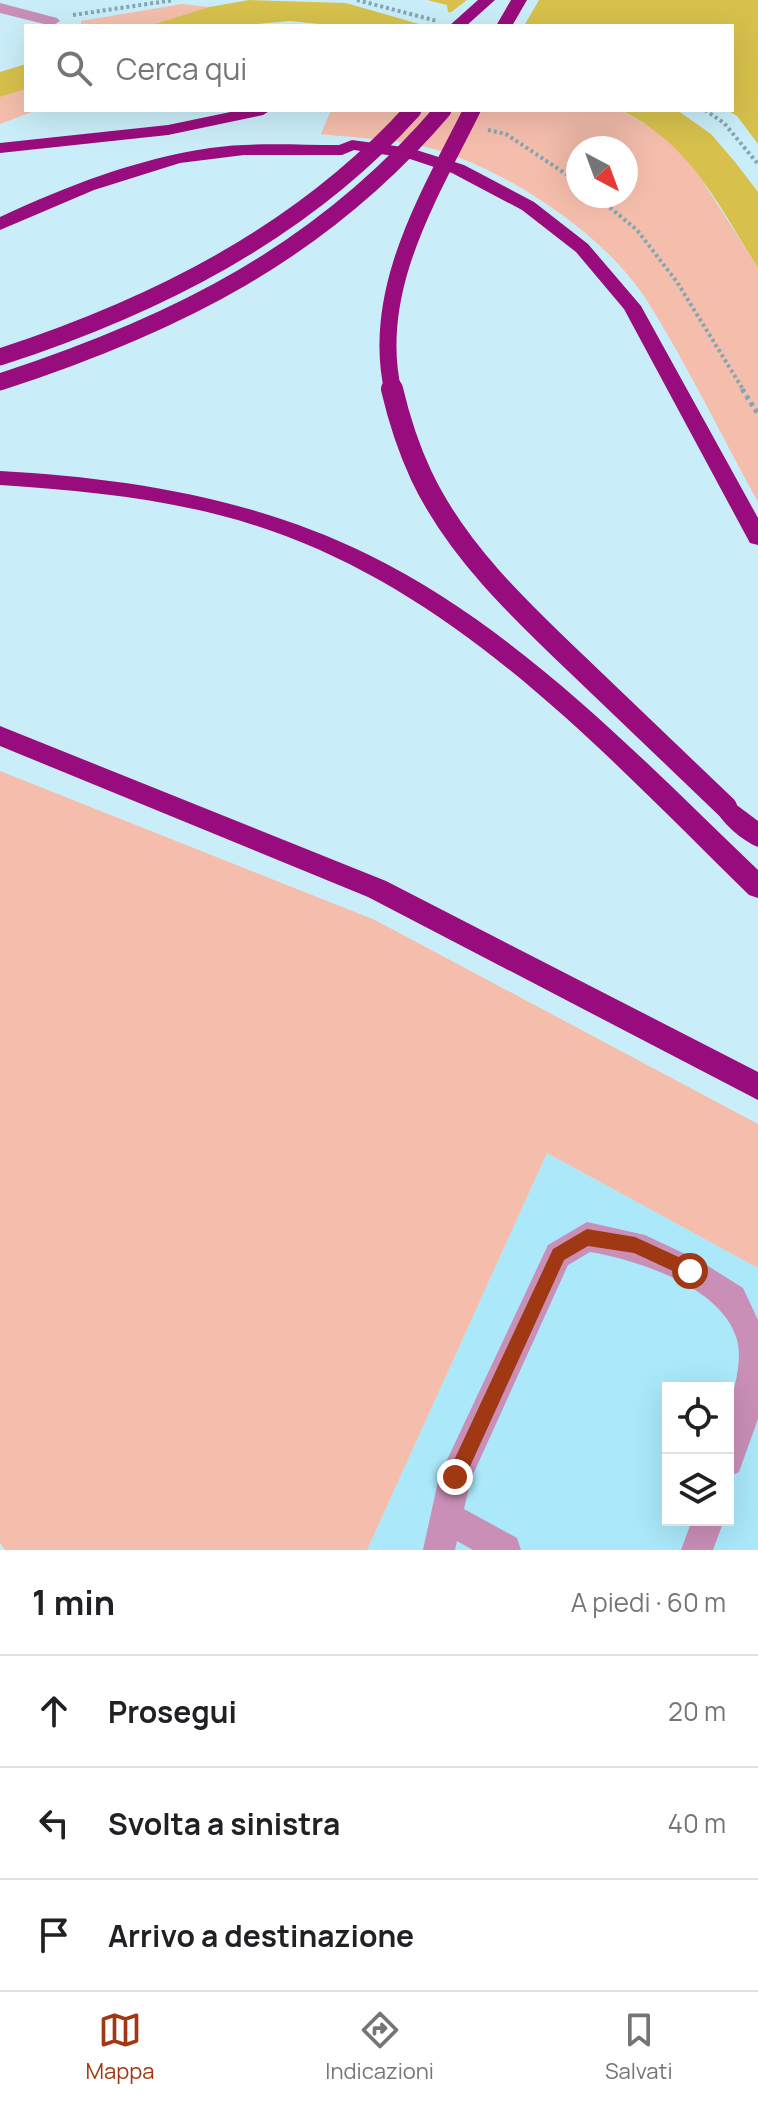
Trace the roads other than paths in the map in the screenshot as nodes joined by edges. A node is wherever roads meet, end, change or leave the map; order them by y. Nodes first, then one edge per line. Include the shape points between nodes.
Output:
1 (489, 0) edge
2 (519, 0) edge
3 (0, 8) edge
4 (52, 21) road end
5 (449, 24) edge
6 (476, 24) edge
7 (505, 24) edge
8 (254, 112) edge
9 (411, 112) edge
10 (441, 112) edge
11 (471, 112) edge
12 (0, 148) edge
13 (0, 224) edge
14 (0, 357) edge
15 (0, 382) edge
16 (0, 478) edge
17 (758, 537) edge
18 (0, 736) edge
19 (758, 836) edge
20 (758, 887) edge
21 (758, 1087) edge
22 (730, 1454) edge
23 (448, 1518) junction
24 (706, 1526) edge
25 (439, 1550) edge
26 (505, 1550) edge
27 (697, 1550) edge

1 - 5 highway
1 - 6 highway
2 - 7 highway
3 - 4 street
8 - 12 highway via 168,130
9 - 14 highway, bridge via 364,162 261,239 118,311
10 - 15 highway, bridge via 397,163 282,253 209,296 119,338
11 - 19 highway, bridge via 400,266 389,325 391,392 414,462 448,523 501,591
13 - 17 highway via 71,191 178,159 242,150 342,150 352,145 410,153 458,169 528,206 582,248 632,306
16 - 20 highway via 133,488 210,505 333,547 406,586 502,651
18 - 21 highway via 377,889
22 - 23 street via 750,1397 753,1342 732,1299 690,1271 635,1245 587,1237 558,1255 455,1477
23 - 25 street
23 - 26 street
24 - 27 street

